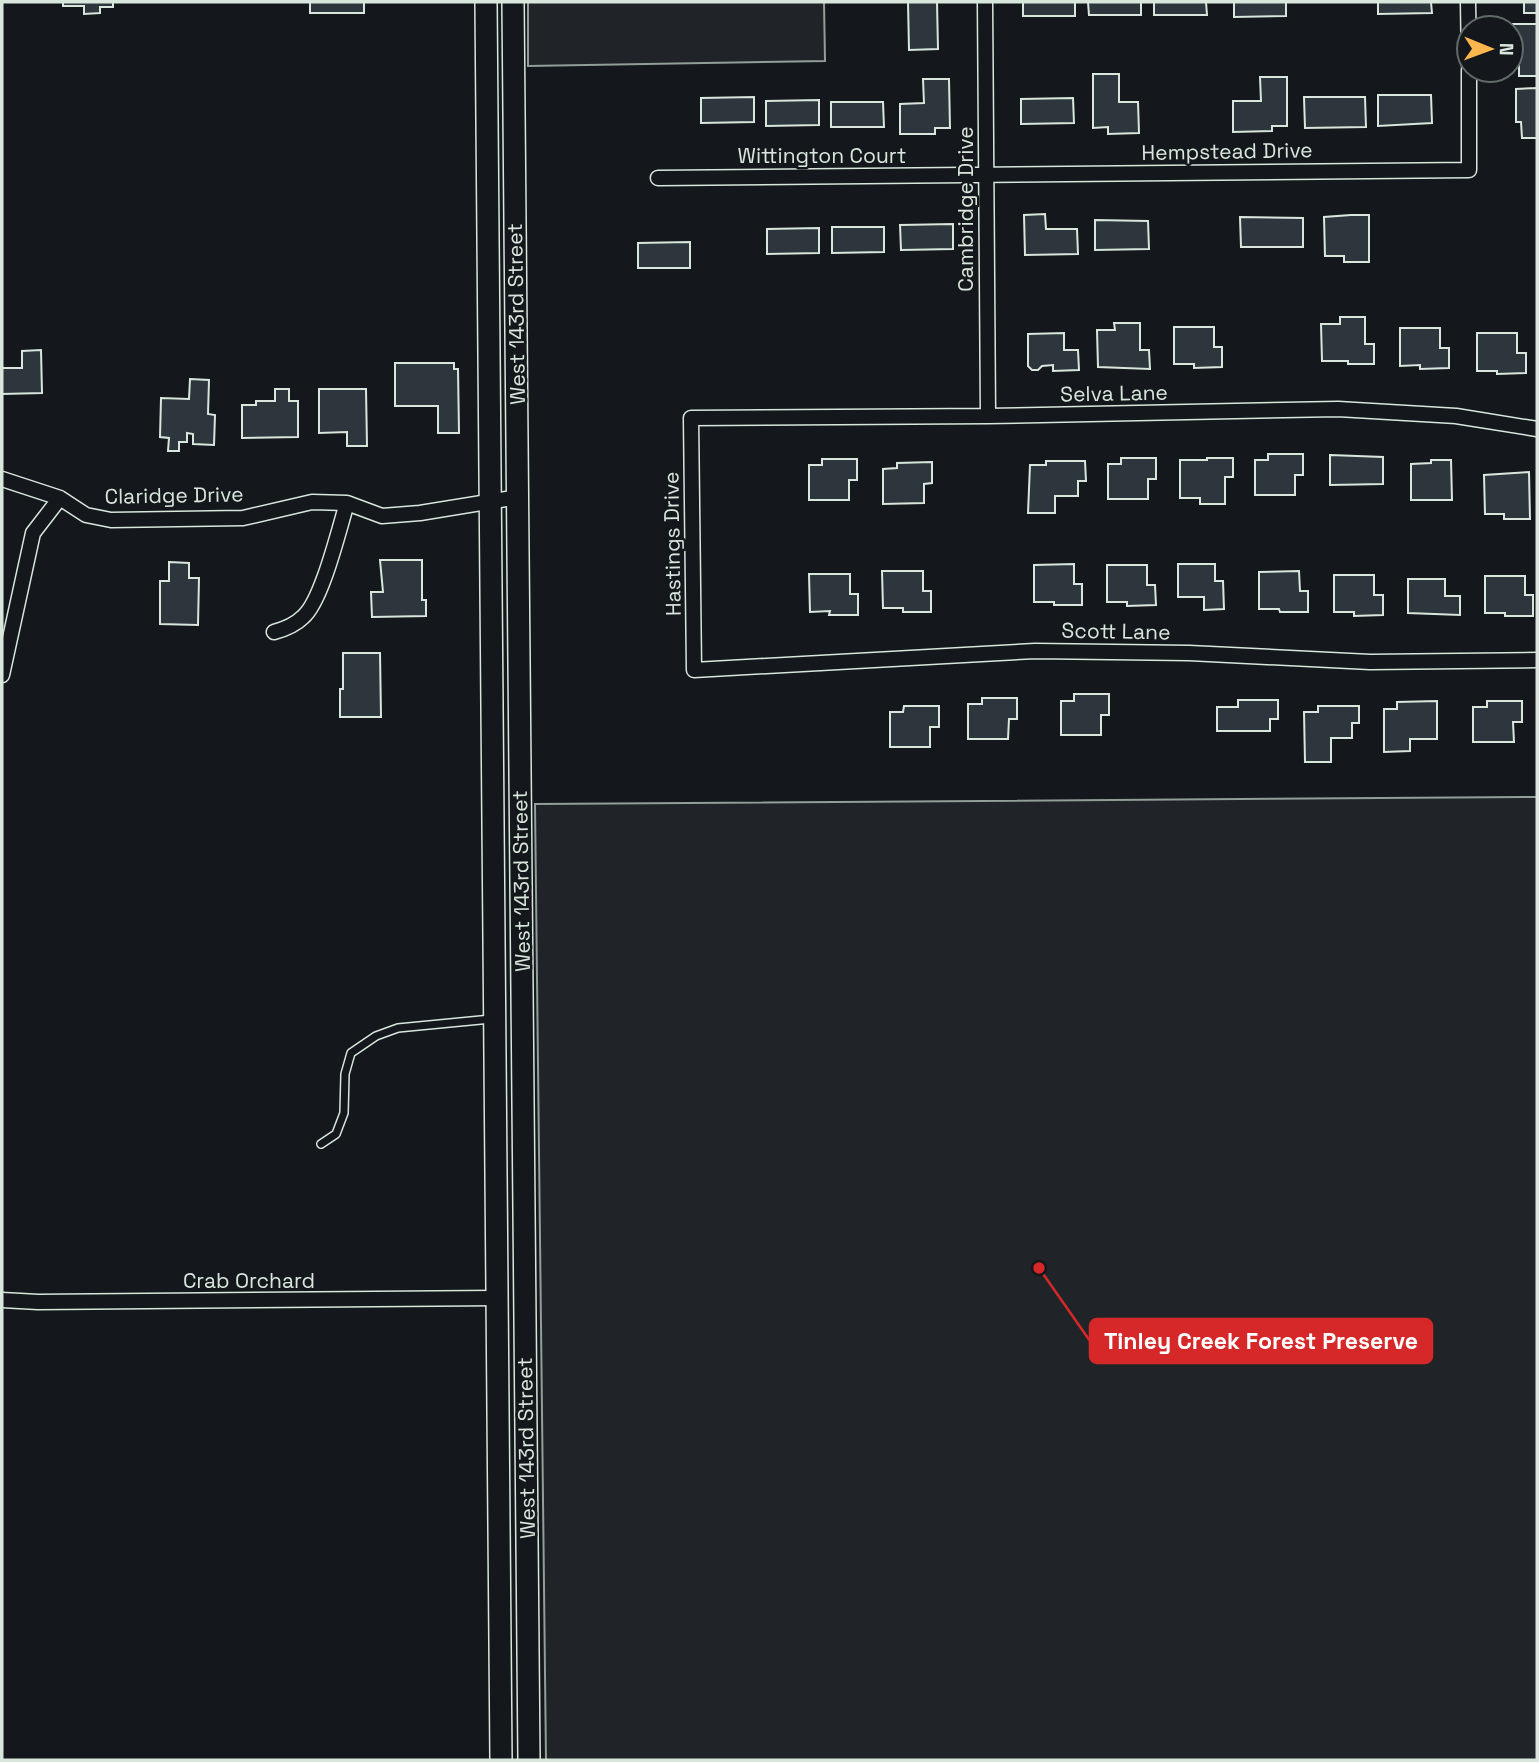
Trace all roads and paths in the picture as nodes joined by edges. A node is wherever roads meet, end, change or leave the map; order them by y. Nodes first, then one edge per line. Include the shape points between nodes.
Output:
1 (486, 2) edge
2 (513, 2) edge
3 (985, 2) edge
4 (1469, 84) edge
5 (986, 175) junction
6 (658, 178) dead end
7 (988, 416) junction
8 (691, 418) joint
9 (1537, 429) edge
10 (2, 479) edge
11 (518, 497) junction
12 (60, 498) junction
13 (491, 501) junction
14 (347, 503) junction
15 (274, 632) dead end
16 (1537, 660) edge
17 (694, 670) joint
18 (2, 675) edge
19 (495, 1019) junction
20 (321, 1143) dead end
21 (497, 1298) junction
22 (2, 1300) edge
23 (501, 1760) edge
24 (529, 1760) edge

1 - 13 main road, West 143rd Street
2 - 11 main road, West 143rd Street
3 - 5 street, Cambridge Drive
4 - 5 street, Hempstead Drive via 1469,170
5 - 6 street, Wittington Court
5 - 7 street, Cambridge Drive
7 - 8 street, Selva Lane
7 - 9 street, Selva Lane via 1384,410
8 - 17 street, Hastings Drive
10 - 12 street, Claridge Drive
11 - 13 street, Claridge Drive
11 - 24 main road, West 143rd Street
12 - 14 street, Claridge Drive via 86,515 111,520 243,518 312,502
12 - 18 street via 33,533
13 - 14 street, Claridge Drive via 382,516
13 - 19 main road, West 143rd Street
14 - 15 street via 319,591 306,616
16 - 17 street, Scott Lane via 1370,662 1189,653 1035,652
19 - 20 lane via 398,1028 351,1053 345,1074 344,1113 336,1134
19 - 21 main road, West 143rd Street
21 - 22 street, Crab Orchard
21 - 23 main road, West 143rd Street

